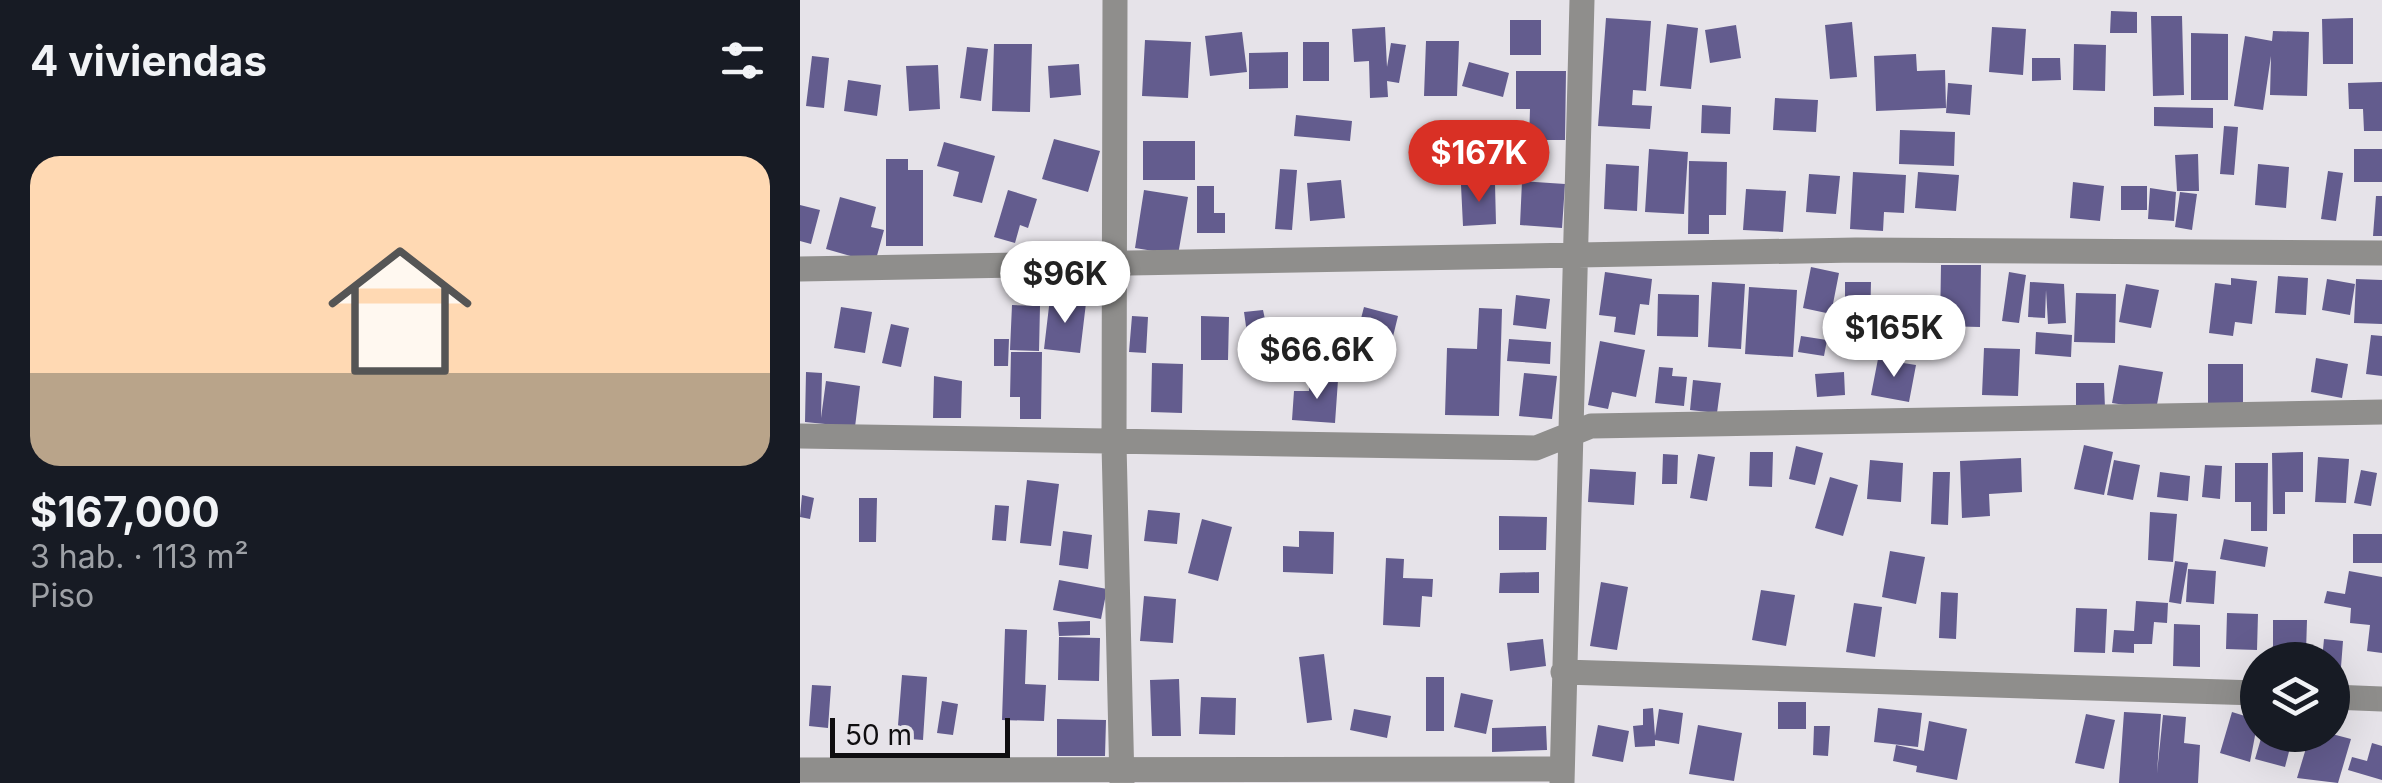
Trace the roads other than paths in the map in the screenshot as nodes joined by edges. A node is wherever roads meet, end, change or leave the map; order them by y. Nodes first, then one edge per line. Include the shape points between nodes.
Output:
1 (1116, 0) edge
2 (1582, 0) edge
3 (2382, 254) edge
4 (1573, 258) junction
5 (1114, 266) junction
6 (800, 269) edge
7 (2382, 412) edge
8 (1568, 435) junction
9 (800, 436) edge
10 (1114, 444) junction
11 (1563, 672) junction
12 (2240, 692) edge
13 (2350, 698) edge
14 (2382, 699) edge
15 (800, 770) edge
16 (1122, 776) edge
17 (1562, 776) edge

1 - 5 street
2 - 4 street
3 - 4 street via 1856,250
4 - 5 street
4 - 8 street
5 - 6 street
5 - 10 street
7 - 8 street via 1592,426
8 - 10 street via 1536,448
8 - 11 street
9 - 10 street
10 - 16 street
11 - 12 street
11 - 17 street
13 - 14 street
15 - 16 street
16 - 17 street

